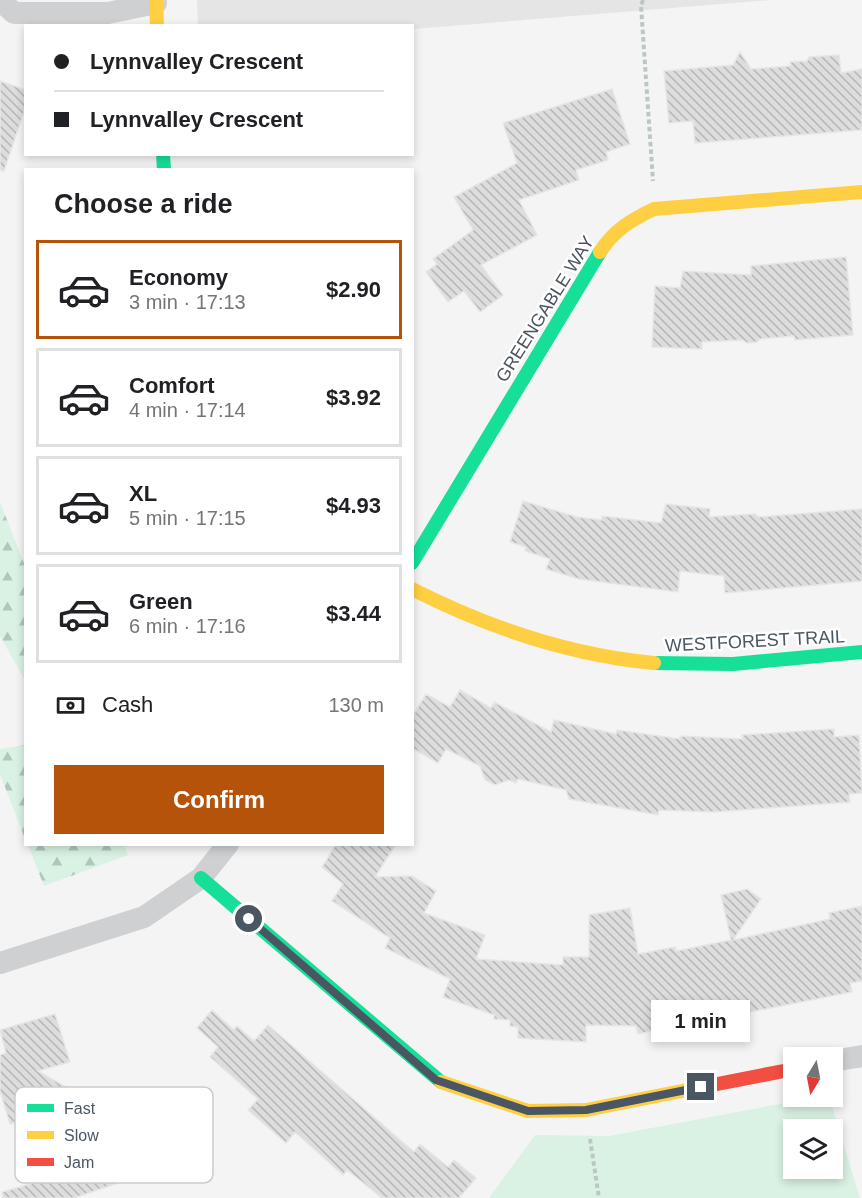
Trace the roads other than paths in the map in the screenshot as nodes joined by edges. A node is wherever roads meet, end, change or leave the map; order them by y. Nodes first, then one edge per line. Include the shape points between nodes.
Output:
1 (0, 0) edge
2 (156, 10) edge
3 (862, 192) edge
4 (414, 560) edge
5 (414, 590) edge
6 (862, 652) edge
7 (226, 846) edge
8 (201, 878) junction
9 (0, 963) edge
10 (862, 1056) edge
11 (843, 1059) edge
12 (783, 1071) edge

1 - 2 street via 14,13
3 - 4 street, GREENGABLE WAY via 654,209 629,221 609,238
5 - 6 street, WESTFOREST TRAIL via 524,639 588,656 644,664 692,665
7 - 8 street
8 - 9 street via 144,917
8 - 12 street via 436,1080 528,1111 586,1110
10 - 11 street

